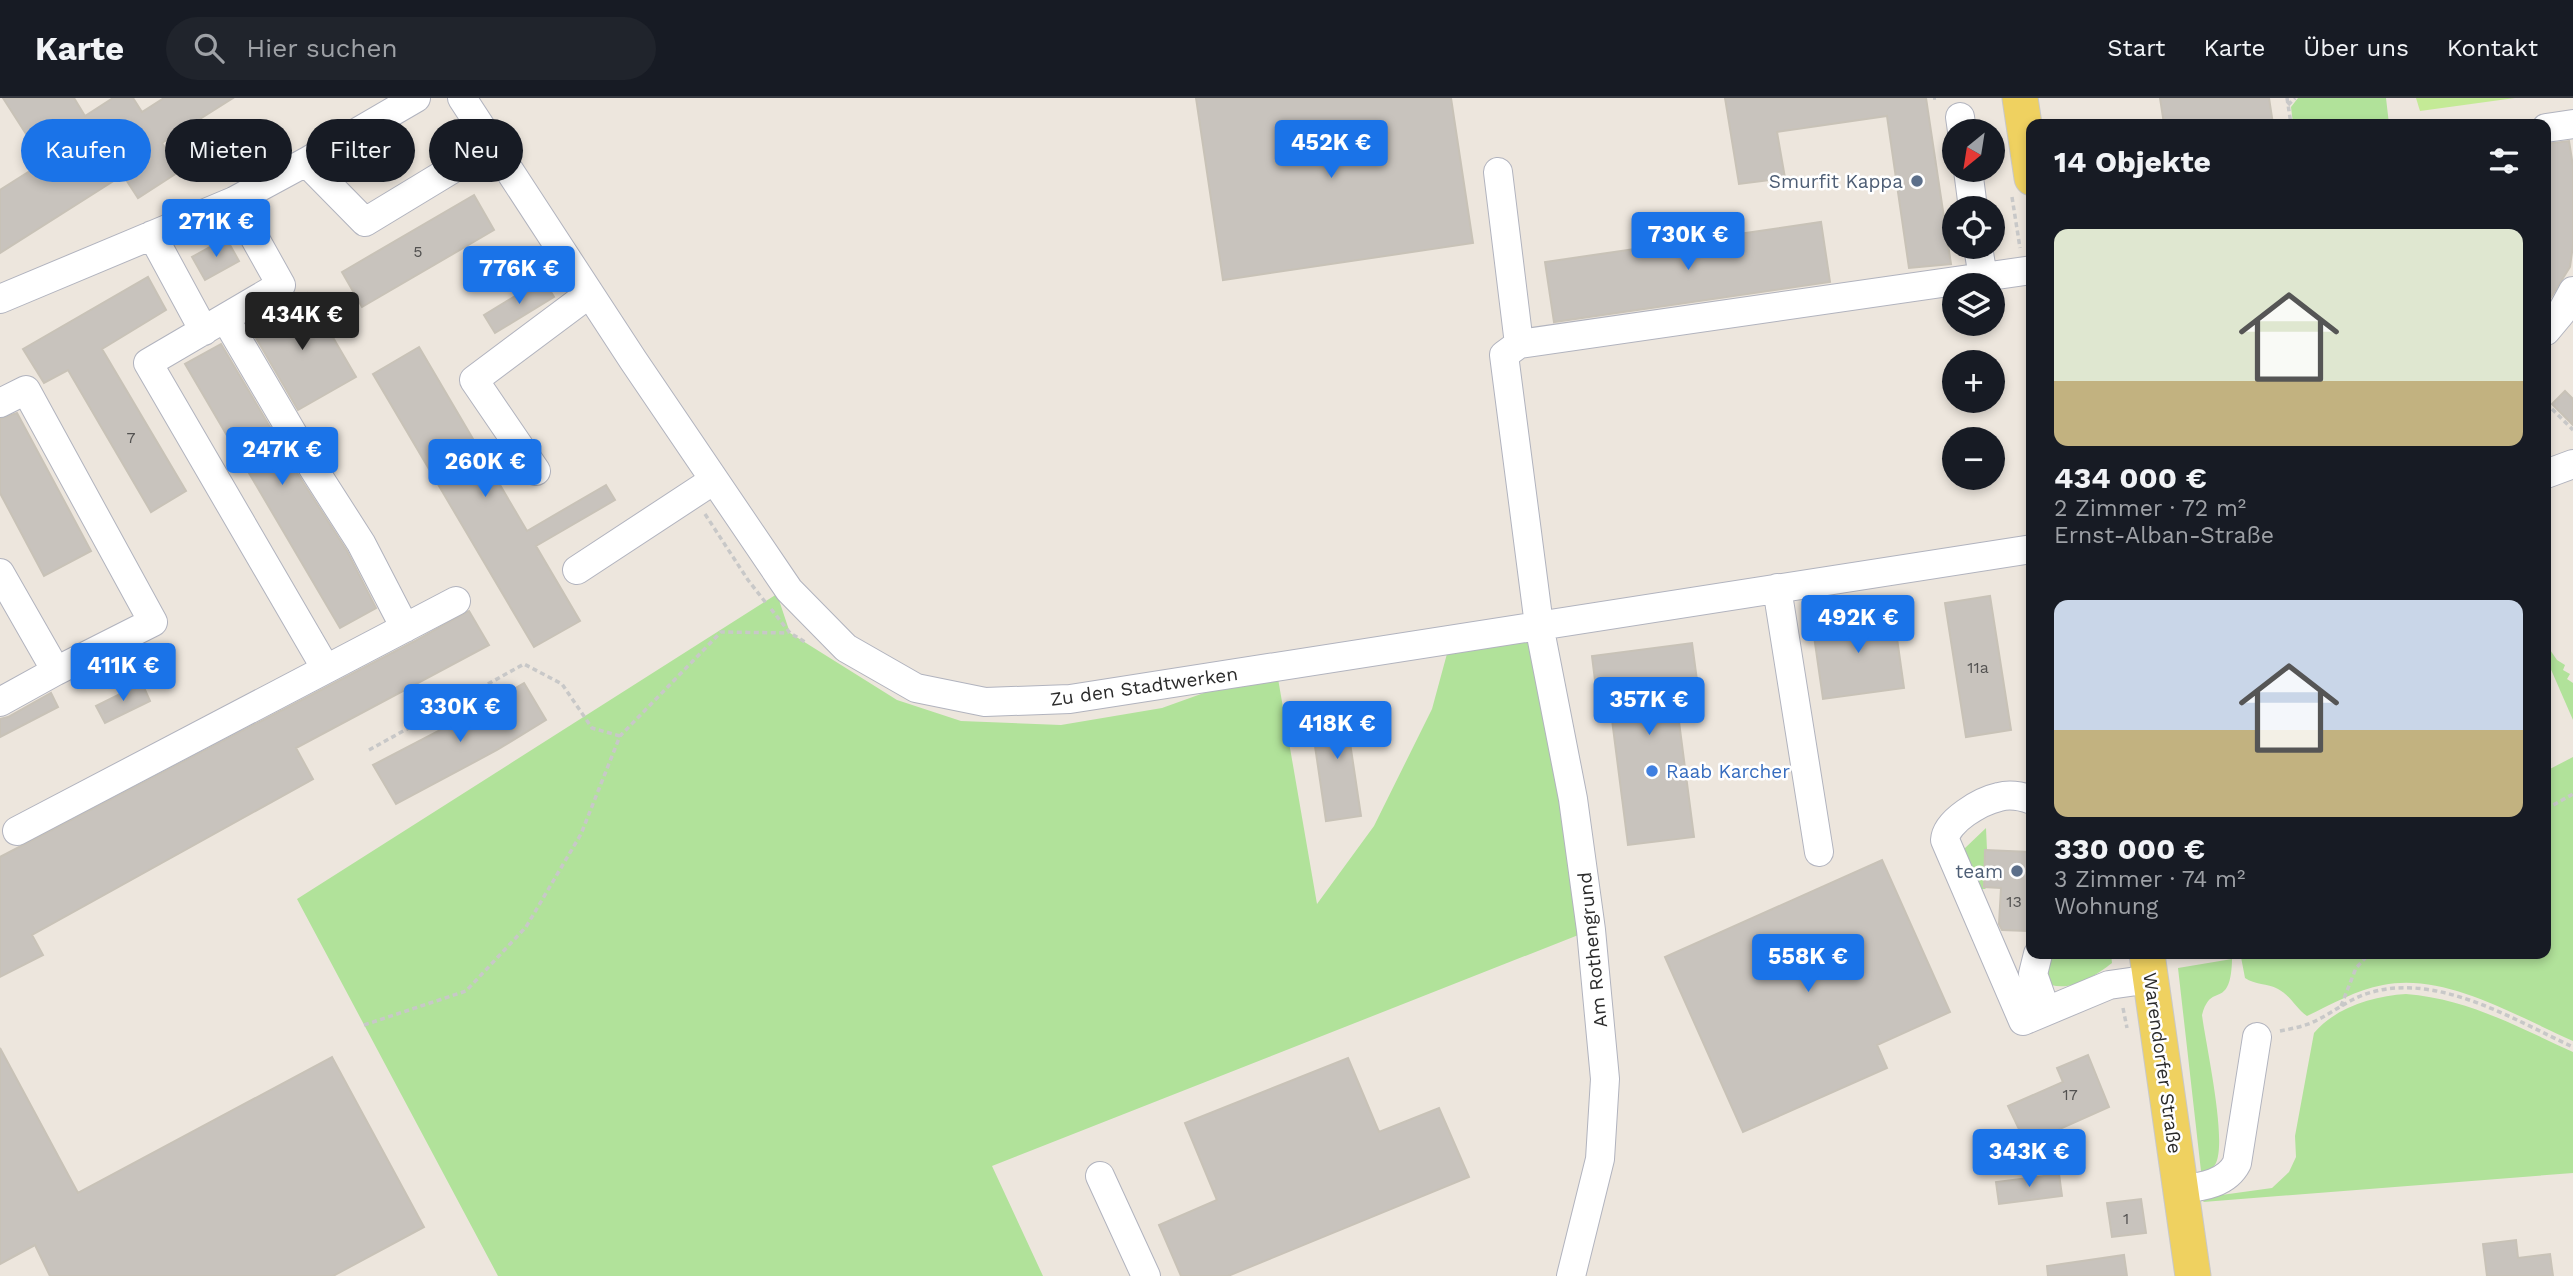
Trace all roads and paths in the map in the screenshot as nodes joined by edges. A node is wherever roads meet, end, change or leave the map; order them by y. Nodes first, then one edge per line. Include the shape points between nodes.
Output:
1 (416, 98) edge
2 (462, 98) edge
3 (2020, 98) edge
4 (2287, 98) edge
5 (2295, 98) edge
6 (2288, 105) junction
7 (380, 119) edge
8 (475, 119) edge
9 (2290, 119) edge
10 (2573, 124) edge
11 (2551, 127) edge
12 (306, 162) edge
13 (1498, 172) dead end
14 (326, 182) edge
15 (431, 182) edge
16 (516, 182) edge
17 (2021, 183) edge
18 (234, 201) junction
19 (152, 235) junction
20 (2026, 246) edge
21 (2026, 271) edge
22 (2005, 274) edge
23 (1942, 283) edge
24 (2573, 291) edge
25 (589, 294) junction
26 (0, 299) edge
27 (214, 325) junction
28 (2551, 325) edge
29 (1519, 344) junction
30 (0, 403) edge
31 (2551, 408) edge
32 (2573, 430) edge
33 (2573, 464) edge
34 (536, 471) dead end
35 (2551, 472) edge
36 (714, 480) junction
37 (2026, 550) edge
38 (577, 570) dead end
39 (0, 573) edge
40 (1777, 588) junction
41 (456, 601) dead end
42 (1539, 625) junction
43 (405, 628) junction
44 (785, 633) dead end
45 (326, 669) junction
46 (56, 671) junction
47 (0, 702) edge
48 (620, 736) junction
49 (369, 750) dead end
50 (2573, 794) edge
51 (2026, 799) edge
52 (2551, 806) edge
53 (17, 831) dead end
54 (1819, 852) dead end
55 (2037, 959) edge
56 (2365, 959) edge
57 (2149, 966) edge
58 (2340, 1008) junction
59 (2046, 1011) junction
60 (364, 1025) dead end
61 (2257, 1037) joint
62 (2573, 1046) edge
63 (1100, 1176) dead end
64 (2180, 1181) junction
65 (1146, 1276) edge
66 (1571, 1276) edge
67 (2193, 1276) edge

1 - 7 street
2 - 8 street, Zu den Stadtwerken
3 - 17 main road
4 - 6 path
5 - 6 path
6 - 9 path
10 - 11 street
12 - 18 street
13 - 29 street
14 - 15 street via 365,222
16 - 25 street, Zu den Stadtwerken
17 - 20 path
18 - 19 street
18 - 27 street via 281,285
19 - 26 street
19 - 27 street
21 - 22 street
23 - 29 street
24 - 28 street
25 - 34 street via 474,380
25 - 36 street, Zu den Stadtwerken
27 - 43 street via 361,543
27 - 45 street via 148,363
29 - 42 street, Am Rothengrund via 1504,355
30 - 46 street via 26,390 153,622
31 - 32 path
33 - 35 street
36 - 38 street
36 - 42 street, Zu den Stadtwerken via 789,590 846,648 916,688 985,702 1070,699
37 - 40 street, Zu den Stadtwerken
39 - 46 street
40 - 42 street, Zu den Stadtwerken
40 - 54 street
41 - 43 street
42 - 66 street, Am Rothengrund via 1575,812 1605,1079 1600,1159
43 - 45 street
44 - 48 path via 721,632
45 - 53 street
46 - 47 street
48 - 49 path via 592,728 562,684 524,664
48 - 60 path via 581,834 526,927 466,991
50 - 52 path
51 - 59 street via 2009,795 1980,805 1950,825 1945,840 2022,1021
55 - 59 street via 2033,974
56 - 58 path via 2356,968
57 - 59 street
57 - 64 main road, Warendorfer Straße
58 - 61 path via 2308,1024
58 - 62 path via 2385,990 2428,991 2485,1007
61 - 64 street via 2237,1163 2219,1181
63 - 65 street
64 - 67 main road, Warendorfer Straße

